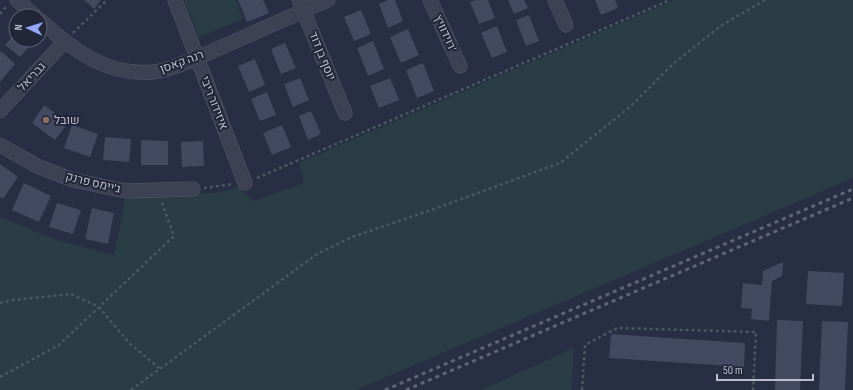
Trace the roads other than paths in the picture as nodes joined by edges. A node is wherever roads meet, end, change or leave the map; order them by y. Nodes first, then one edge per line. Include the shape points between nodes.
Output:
1 (17, 0) edge
2 (175, 0) edge
3 (328, 0) edge
4 (430, 0) edge
5 (555, 0) edge
6 (301, 5) edge
7 (26, 8) edge
8 (566, 25) dead end
9 (48, 27) edge
10 (64, 42) junction
11 (197, 58) junction
12 (460, 66) dead end
13 (0, 111) edge
14 (345, 113) dead end
15 (0, 145) edge
16 (245, 183) road end
17 (194, 189) road end

1 - 7 street
2 - 11 street, איזידור ריבי
3 - 6 street, רנה קאסן
4 - 12 street, דוידוויץ'
5 - 8 street
6 - 11 street, רנה קאסן
6 - 14 street, יוסף בן דוד
9 - 10 street, רנה קאסן
10 - 11 street, רנה קאסן via 90,59 131,72 154,72
10 - 13 street, גבריאל
11 - 16 street, איזידור ריבי
15 - 17 street, ג'יימס פרנק via 38,166 74,180 126,192

